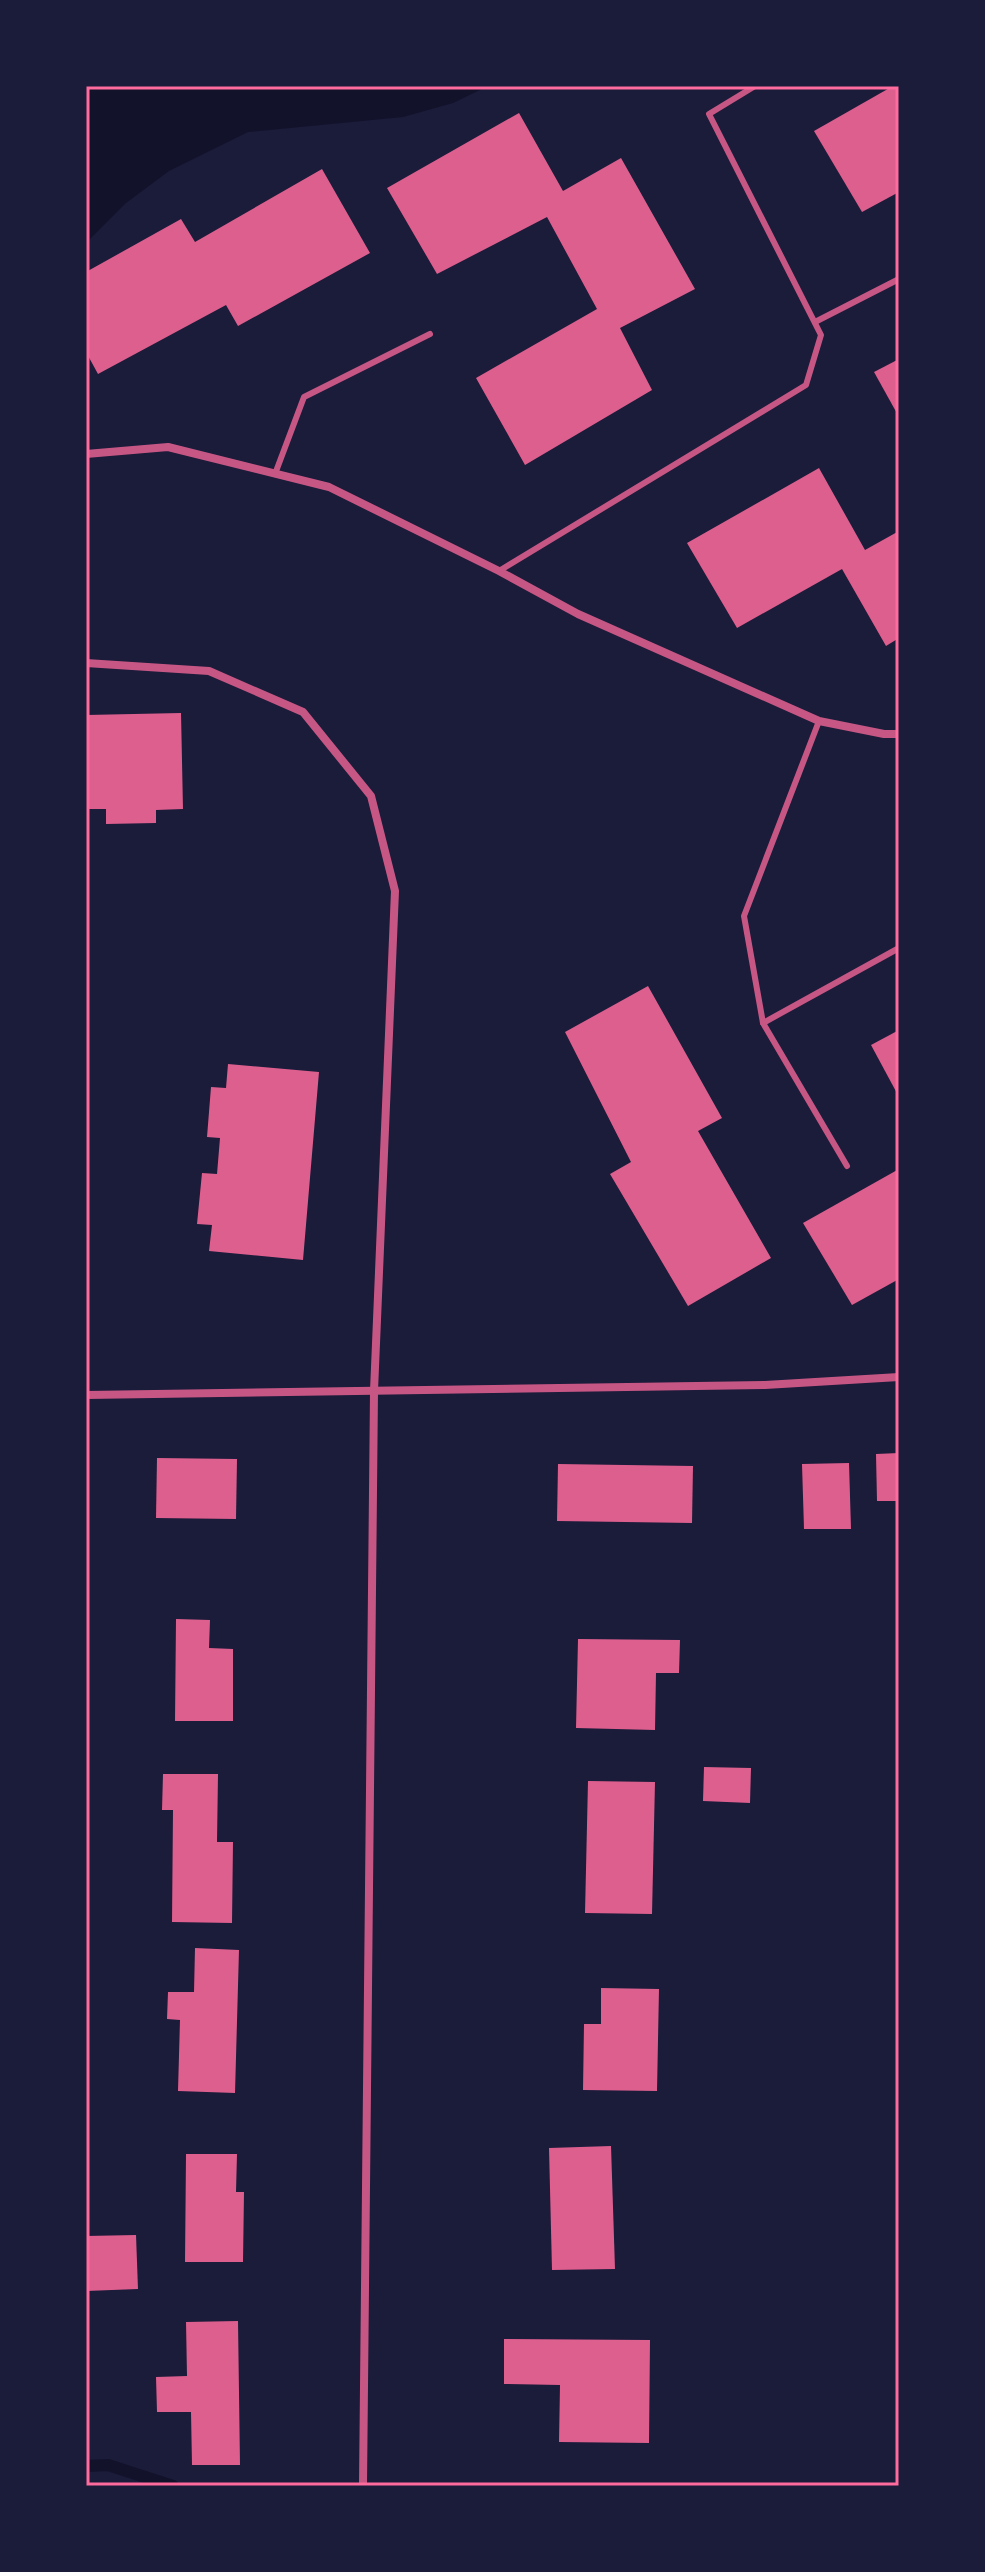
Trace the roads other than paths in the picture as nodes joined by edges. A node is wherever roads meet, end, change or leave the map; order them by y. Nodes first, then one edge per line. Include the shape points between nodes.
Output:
1 (755, 86) edge
2 (899, 279) edge
3 (815, 322) junction
4 (430, 334) dead end
5 (86, 454) edge
6 (275, 474) junction
7 (499, 571) junction
8 (86, 663) edge
9 (819, 721) junction
10 (899, 734) edge
11 (899, 948) edge
12 (763, 1023) junction
13 (847, 1166) dead end
14 (899, 1377) edge
15 (374, 1391) junction
16 (86, 1395) edge
17 (363, 2486) edge

1 - 3 lane via 709,114
2 - 3 lane
3 - 7 lane via 821,335 806,385
4 - 6 lane via 304,397
5 - 6 street via 168,447
6 - 7 street via 329,487
7 - 9 street via 578,614
8 - 15 street via 209,671 303,712 371,796 395,891
9 - 10 street
9 - 12 lane via 744,916
11 - 12 lane
12 - 13 lane
14 - 15 street via 765,1385
15 - 16 street
15 - 17 street

